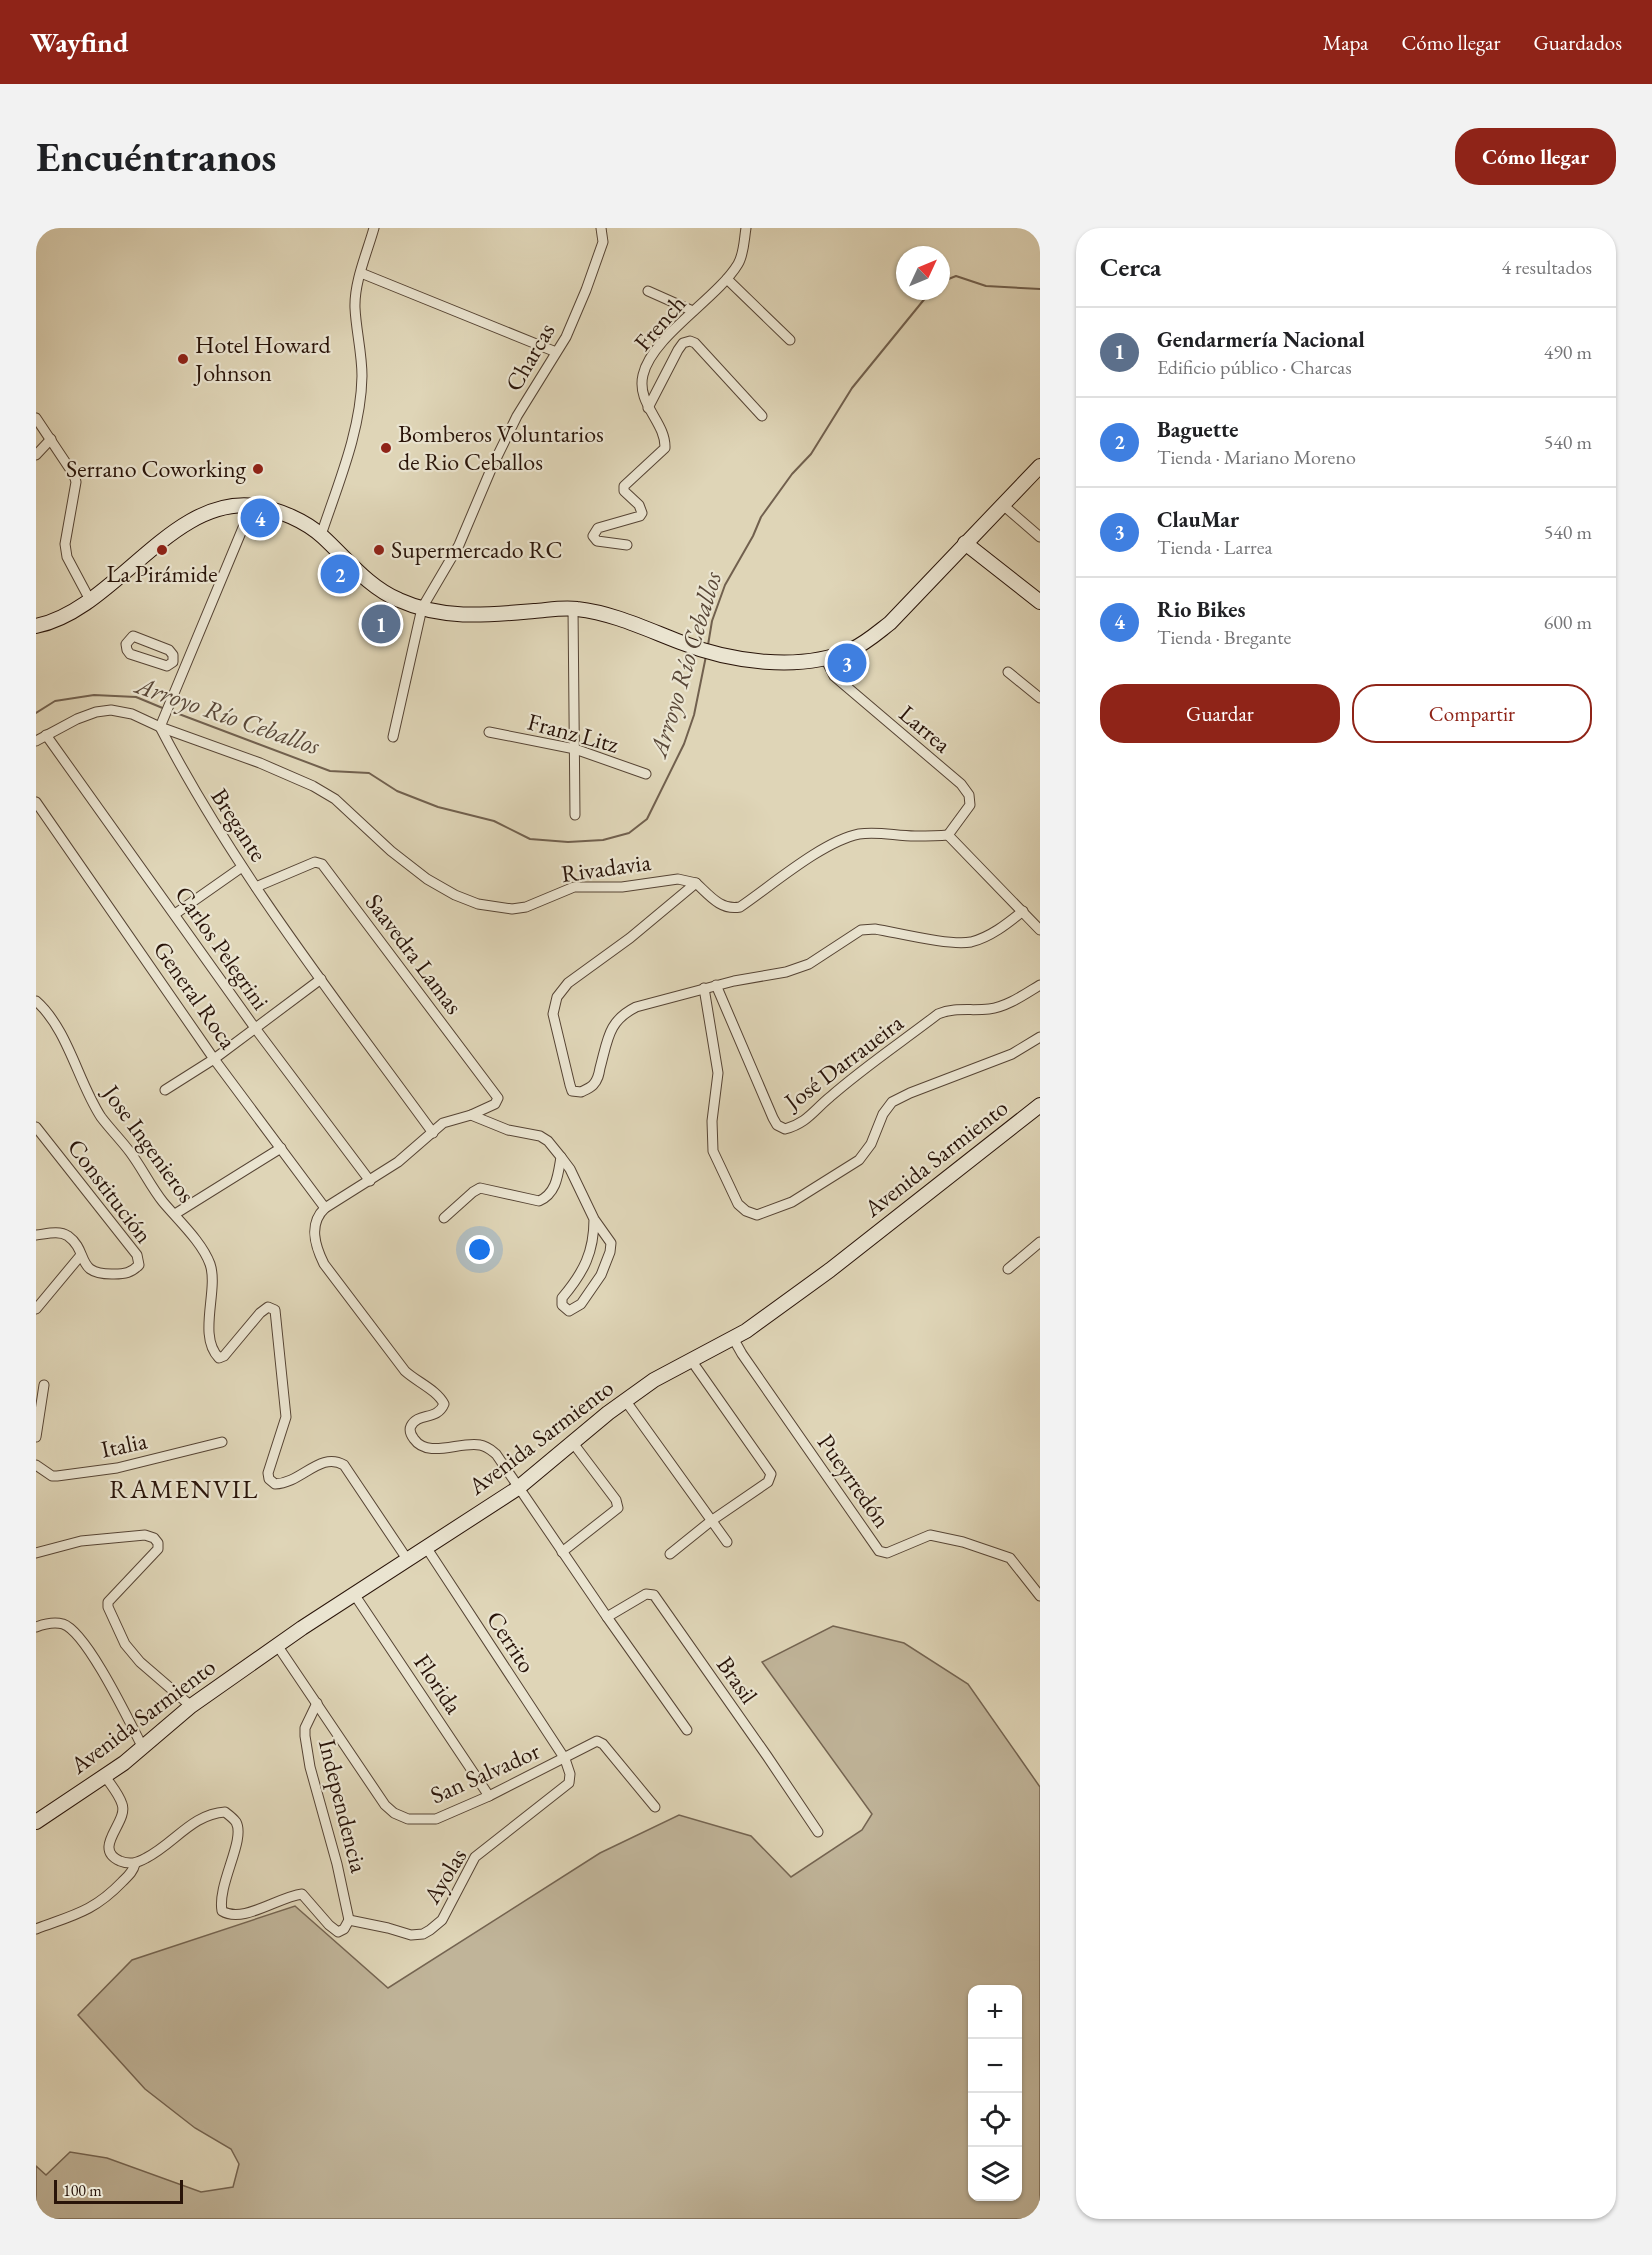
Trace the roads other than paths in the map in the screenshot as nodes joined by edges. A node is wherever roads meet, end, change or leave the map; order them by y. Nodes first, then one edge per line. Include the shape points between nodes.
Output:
1 (375, 228) edge
2 (602, 228) edge
3 (746, 228) edge
4 (361, 273) junction
5 (727, 279) junction
6 (648, 291) dead end
7 (693, 312) junction
8 (790, 340) dead end
9 (556, 352) junction
10 (648, 408) junction
11 (762, 416) dead end
12 (36, 418) edge
13 (51, 439) junction
14 (36, 455) edge
15 (1040, 466) edge
16 (1003, 505) junction
17 (252, 506) junction
18 (321, 535) junction
19 (1040, 537) edge
20 (965, 543) junction
21 (627, 545) dead end
22 (90, 602) junction
23 (1040, 602) edge
24 (422, 608) junction
25 (573, 608) junction
26 (36, 626) edge
27 (825, 658) junction
28 (173, 662) junction
29 (185, 667) junction
30 (1008, 672) dead end
31 (1040, 698) edge
32 (161, 724) junction
33 (489, 732) dead end
34 (46, 735) junction
35 (393, 737) dead end
36 (36, 741) edge
37 (575, 749) junction
38 (646, 774) dead end
39 (36, 802) edge
40 (575, 815) dead end
41 (948, 835) junction
42 (242, 867) junction
43 (696, 883) junction
44 (256, 887) junction
45 (1023, 911) junction
46 (175, 914) junction
47 (1040, 930) edge
48 (321, 979) junction
49 (716, 985) junction
50 (1040, 985) edge
51 (704, 988) junction
52 (36, 1001) edge
53 (255, 1028) junction
54 (1040, 1037) edge
55 (214, 1059) junction
56 (165, 1090) dead end
57 (1040, 1105) edge
58 (471, 1115) junction
59 (36, 1127) edge
60 (432, 1133) junction
61 (281, 1148) junction
62 (561, 1157) junction
63 (370, 1181) junction
64 (325, 1208) junction
65 (175, 1214) junction
66 (444, 1218) dead end
67 (594, 1218) junction
68 (36, 1235) edge
69 (1040, 1242) edge
70 (81, 1255) junction
71 (1008, 1269) dead end
72 (36, 1309) edge
73 (734, 1338) junction
74 (691, 1360) junction
75 (44, 1385) dead end
76 (626, 1400) junction
77 (36, 1437) edge
78 (222, 1442) dead end
79 (573, 1443) junction
80 (36, 1465) edge
81 (518, 1488) junction
82 (711, 1521) junction
83 (727, 1542) dead end
84 (426, 1546) junction
85 (562, 1552) junction
86 (36, 1553) edge
87 (670, 1554) dead end
88 (407, 1559) junction
89 (354, 1594) junction
90 (1040, 1596) edge
91 (607, 1617) junction
92 (36, 1627) edge
93 (277, 1645) junction
94 (317, 1703) junction
95 (192, 1706) junction
96 (687, 1730) dead end
97 (143, 1748) junction
98 (565, 1759) junction
99 (105, 1776) junction
100 (489, 1796) junction
101 (655, 1807) dead end
102 (36, 1822) edge
103 (818, 1832) dead end
104 (135, 1864) junction
105 (350, 1920) junction
106 (36, 1929) edge

1 - 4 street
2 - 9 street, Charcas via 603,242 586,290
3 - 5 street, French via 739,262
4 - 9 street
4 - 18 street via 355,306 362,376 357,415
5 - 7 street, French
5 - 8 street
6 - 7 street
7 - 10 street, French via 666,338 643,375 642,391
9 - 24 street, Charcas via 492,467 459,545
10 - 11 street via 682,343 690,341
10 - 21 street, French via 665,440 664,448 624,486 642,513 598,528 593,536 597,541
12 - 13 street
13 - 14 street
13 - 22 street via 76,482 65,544 70,564
15 - 16 street
16 - 19 street
16 - 20 street
17 - 18 street via 286,515
17 - 22 street via 216,510 166,536
17 - 29 street
18 - 24 street via 366,579 398,600
20 - 23 street
20 - 27 street via 890,623 867,641
22 - 26 street
24 - 25 street via 475,616
24 - 35 street, Charcas
25 - 27 street via 636,624 715,654 760,662
25 - 37 street
27 - 41 street, Larrea via 834,676 969,795 970,805
28 - 28 street via 169,650 138,637 133,636 126,644 130,654 167,666
28 - 29 street
29 - 32 street
30 - 31 street
32 - 34 street, Rivadavia via 111,710 77,719
32 - 42 street, Bregante via 205,810
32 - 43 street, Rivadavia via 313,786 335,799 427,879 478,904 512,909 574,887 621,887 678,879
33 - 37 street, Franz Litz
34 - 36 street, Rivadavia
34 - 46 street, Carlos Pelegrini
37 - 38 street, Franz Litz
37 - 40 street
39 - 55 street, General Roca
41 - 43 street via 858,834 815,855 732,909 718,903
41 - 45 street
42 - 44 street, Bregante
42 - 46 street
43 - 51 street, Rivadavia via 568,983 557,997 553,1014 572,1091 581,1092 598,1078 610,1032 623,1014
44 - 48 street, Bregante
44 - 58 street, Saavedra Lamas via 315,862 322,864 498,1098 495,1104
45 - 47 street
45 - 49 street, Rivadavia via 994,932 956,944 875,929 861,930 809,964
46 - 53 street, Carlos Pelegrini
48 - 53 street
48 - 60 street, Bregante
49 - 50 street, José Darraueira via 773,1118 785,1129 808,1119 830,1097 938,1014 1002,1006
49 - 51 street, Rivadavia
51 - 54 street via 718,1073 713,1151 738,1204 757,1215 792,1202 860,1160 892,1102 1012,1054
52 - 65 street, Jose Ingenieros via 52,1018 102,1117
53 - 55 street
53 - 63 street, Carlos Pelegrini
55 - 56 street
55 - 61 street, General Roca
57 - 73 street, Avenida Sarmiento via 830,1269
58 - 60 street via 443,1123
58 - 62 street via 508,1130 540,1136
59 - 70 street, Constitución via 137,1255 139,1265 126,1274 100,1275 86,1265
60 - 63 street
61 - 64 street, General Roca
61 - 65 street
62 - 66 street via 557,1180 543,1200 480,1188
62 - 67 street
63 - 64 street
64 - 81 street via 318,1214 315,1234 324,1264 405,1371 436,1392 444,1404 434,1415 412,1424 412,1436 427,1449 465,1444 489,1448
65 - 88 street, Jose Ingenieros via 209,1261 213,1273 211,1342 219,1358 260,1313 268,1307 275,1310 286,1417 269,1479 282,1484 324,1462 331,1460 344,1465
67 - 67 street via 594,1241 589,1256 562,1298 562,1305 569,1311 581,1304 606,1266 610,1252 610,1244
68 - 70 street, Constitución via 67,1235
69 - 71 street
70 - 72 street
73 - 74 street, Avenida Sarmiento
73 - 90 street, Pueyrredón via 879,1551 887,1553 930,1534 963,1542 1010,1558
74 - 76 street, Avenida Sarmiento
74 - 82 street via 771,1474 768,1482
75 - 77 street
76 - 79 street, Avenida Sarmiento
76 - 82 street
78 - 80 street, Italia via 117,1468 57,1476
79 - 81 street, Avenida Sarmiento
79 - 85 street via 618,1508
81 - 84 street, Avenida Sarmiento
81 - 85 street
82 - 83 street
82 - 87 street
84 - 88 street, Avenida Sarmiento
84 - 98 street, Cerrito
85 - 91 street
86 - 95 street via 81,1540 145,1535 154,1538 158,1549 115,1593 108,1607 125,1644 140,1662
88 - 89 street, Avenida Sarmiento
89 - 93 street, Avenida Sarmiento
89 - 100 street, Florida
91 - 96 street
91 - 103 street, Brasil via 646,1594 654,1595
92 - 97 street via 53,1623 74,1630 88,1647
93 - 94 street, San Salvador
93 - 95 street, Avenida Sarmiento
94 - 100 street, San Salvador via 394,1813 408,1819 436,1819
94 - 105 street, Independencia via 305,1736
95 - 97 street, Avenida Sarmiento
97 - 99 street, Avenida Sarmiento
98 - 100 street, San Salvador
98 - 101 street, San Salvador via 597,1742 603,1744
98 - 105 street, Ayolas via 569,1783 476,1857 442,1920 430,1930 411,1935
99 - 102 street, Avenida Sarmiento
99 - 104 street via 123,1804 109,1842 110,1853 117,1860
104 - 105 street via 156,1854 201,1818 225,1812 237,1823 238,1833 220,1901 222,1911 239,1915 302,1894 338,1932
104 - 106 street via 134,1870 92,1908

